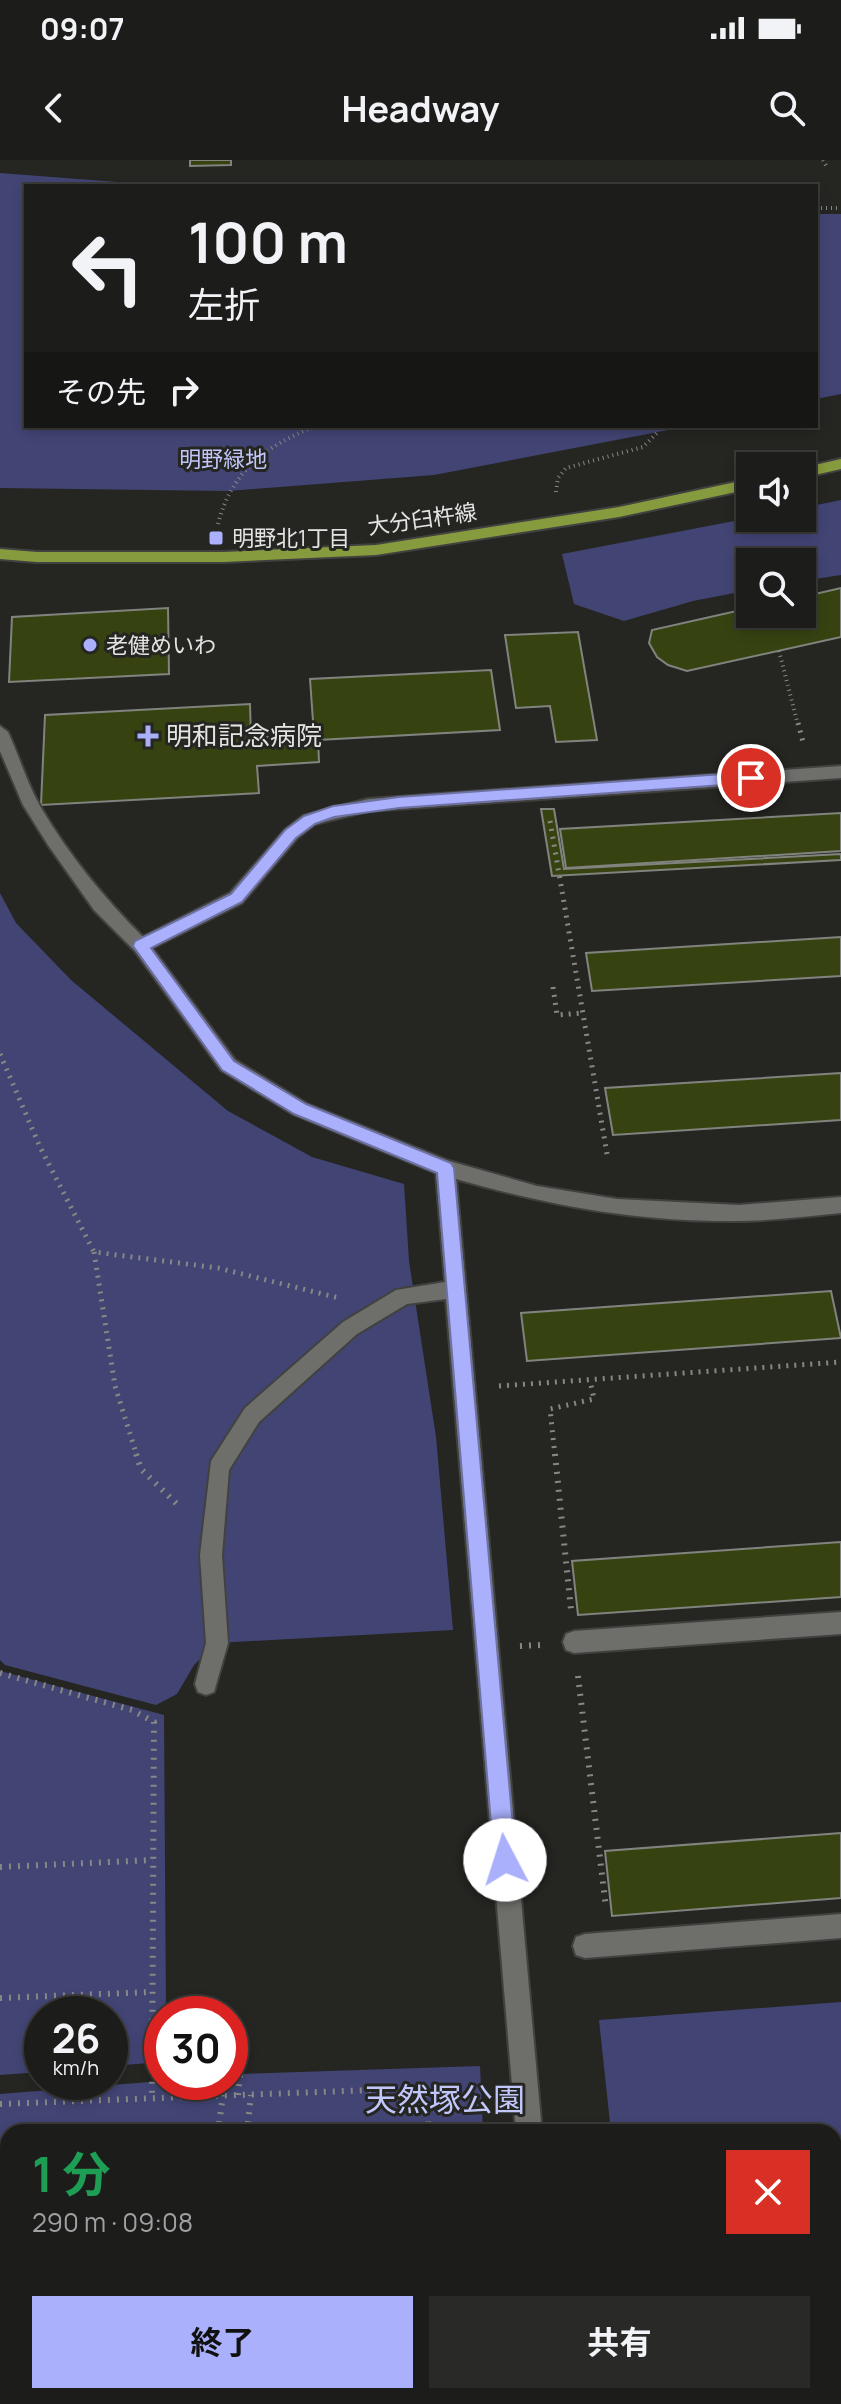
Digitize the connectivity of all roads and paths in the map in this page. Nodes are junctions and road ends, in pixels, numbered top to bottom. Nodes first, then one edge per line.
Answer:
1 (823, 160) edge
2 (827, 167) dead end
3 (818, 208) edge
4 (841, 208) edge
5 (311, 428) edge
6 (656, 428) edge
7 (841, 464) edge
8 (816, 470) edge
9 (736, 487) edge
10 (556, 492) dead end
11 (218, 524) dead end
12 (0, 554) edge
13 (779, 651) dead end
14 (0, 732) edge
15 (841, 772) edge
16 (810, 774) junction
17 (546, 792) junction
18 (141, 946) junction
19 (553, 987) dead end
20 (583, 1013) junction
21 (0, 1054) edge
22 (607, 1154) dead end
23 (445, 1168) junction
24 (841, 1205) edge
25 (94, 1252) junction
26 (455, 1289) junction
27 (378, 1311) junction
28 (841, 1362) edge
29 (590, 1380) junction
30 (464, 1388) junction
31 (550, 1409) dead end
32 (212, 1538) junction
33 (841, 1623) edge
34 (574, 1642) joint
35 (487, 1649) junction
36 (1, 1675) edge
37 (206, 1684) dead end
38 (153, 1860) junction
39 (0, 1867) edge
40 (841, 1926) edge
41 (585, 1946) dead end
42 (152, 1992) junction
43 (152, 1996) edge
44 (0, 1998) edge
45 (251, 2095) joint
46 (144, 2098) edge
47 (222, 2100) edge
48 (0, 2104) edge
49 (219, 2124) edge
50 (248, 2124) edge
51 (428, 2124) edge
52 (528, 2124) edge

1 - 2 path
3 - 4 path
5 - 11 path
6 - 10 path
7 - 8 main road
9 - 12 main road, 大分臼杵線
13 - 16 path
14 - 18 street
15 - 16 street
16 - 17 street
17 - 18 street
17 - 20 path
18 - 23 street
19 - 20 path
20 - 22 path
21 - 25 path
23 - 24 street
23 - 26 street
25 - 27 path
25 - 32 path
26 - 27 street
26 - 30 street
27 - 32 street
28 - 29 path
29 - 30 path
29 - 31 path
30 - 35 street
32 - 37 street
33 - 34 street
34 - 35 path
35 - 52 street
36 - 38 path
38 - 39 path
38 - 42 path
40 - 41 street
42 - 43 path
42 - 44 path
45 - 50 path
45 - 51 path
46 - 48 path
47 - 49 path

